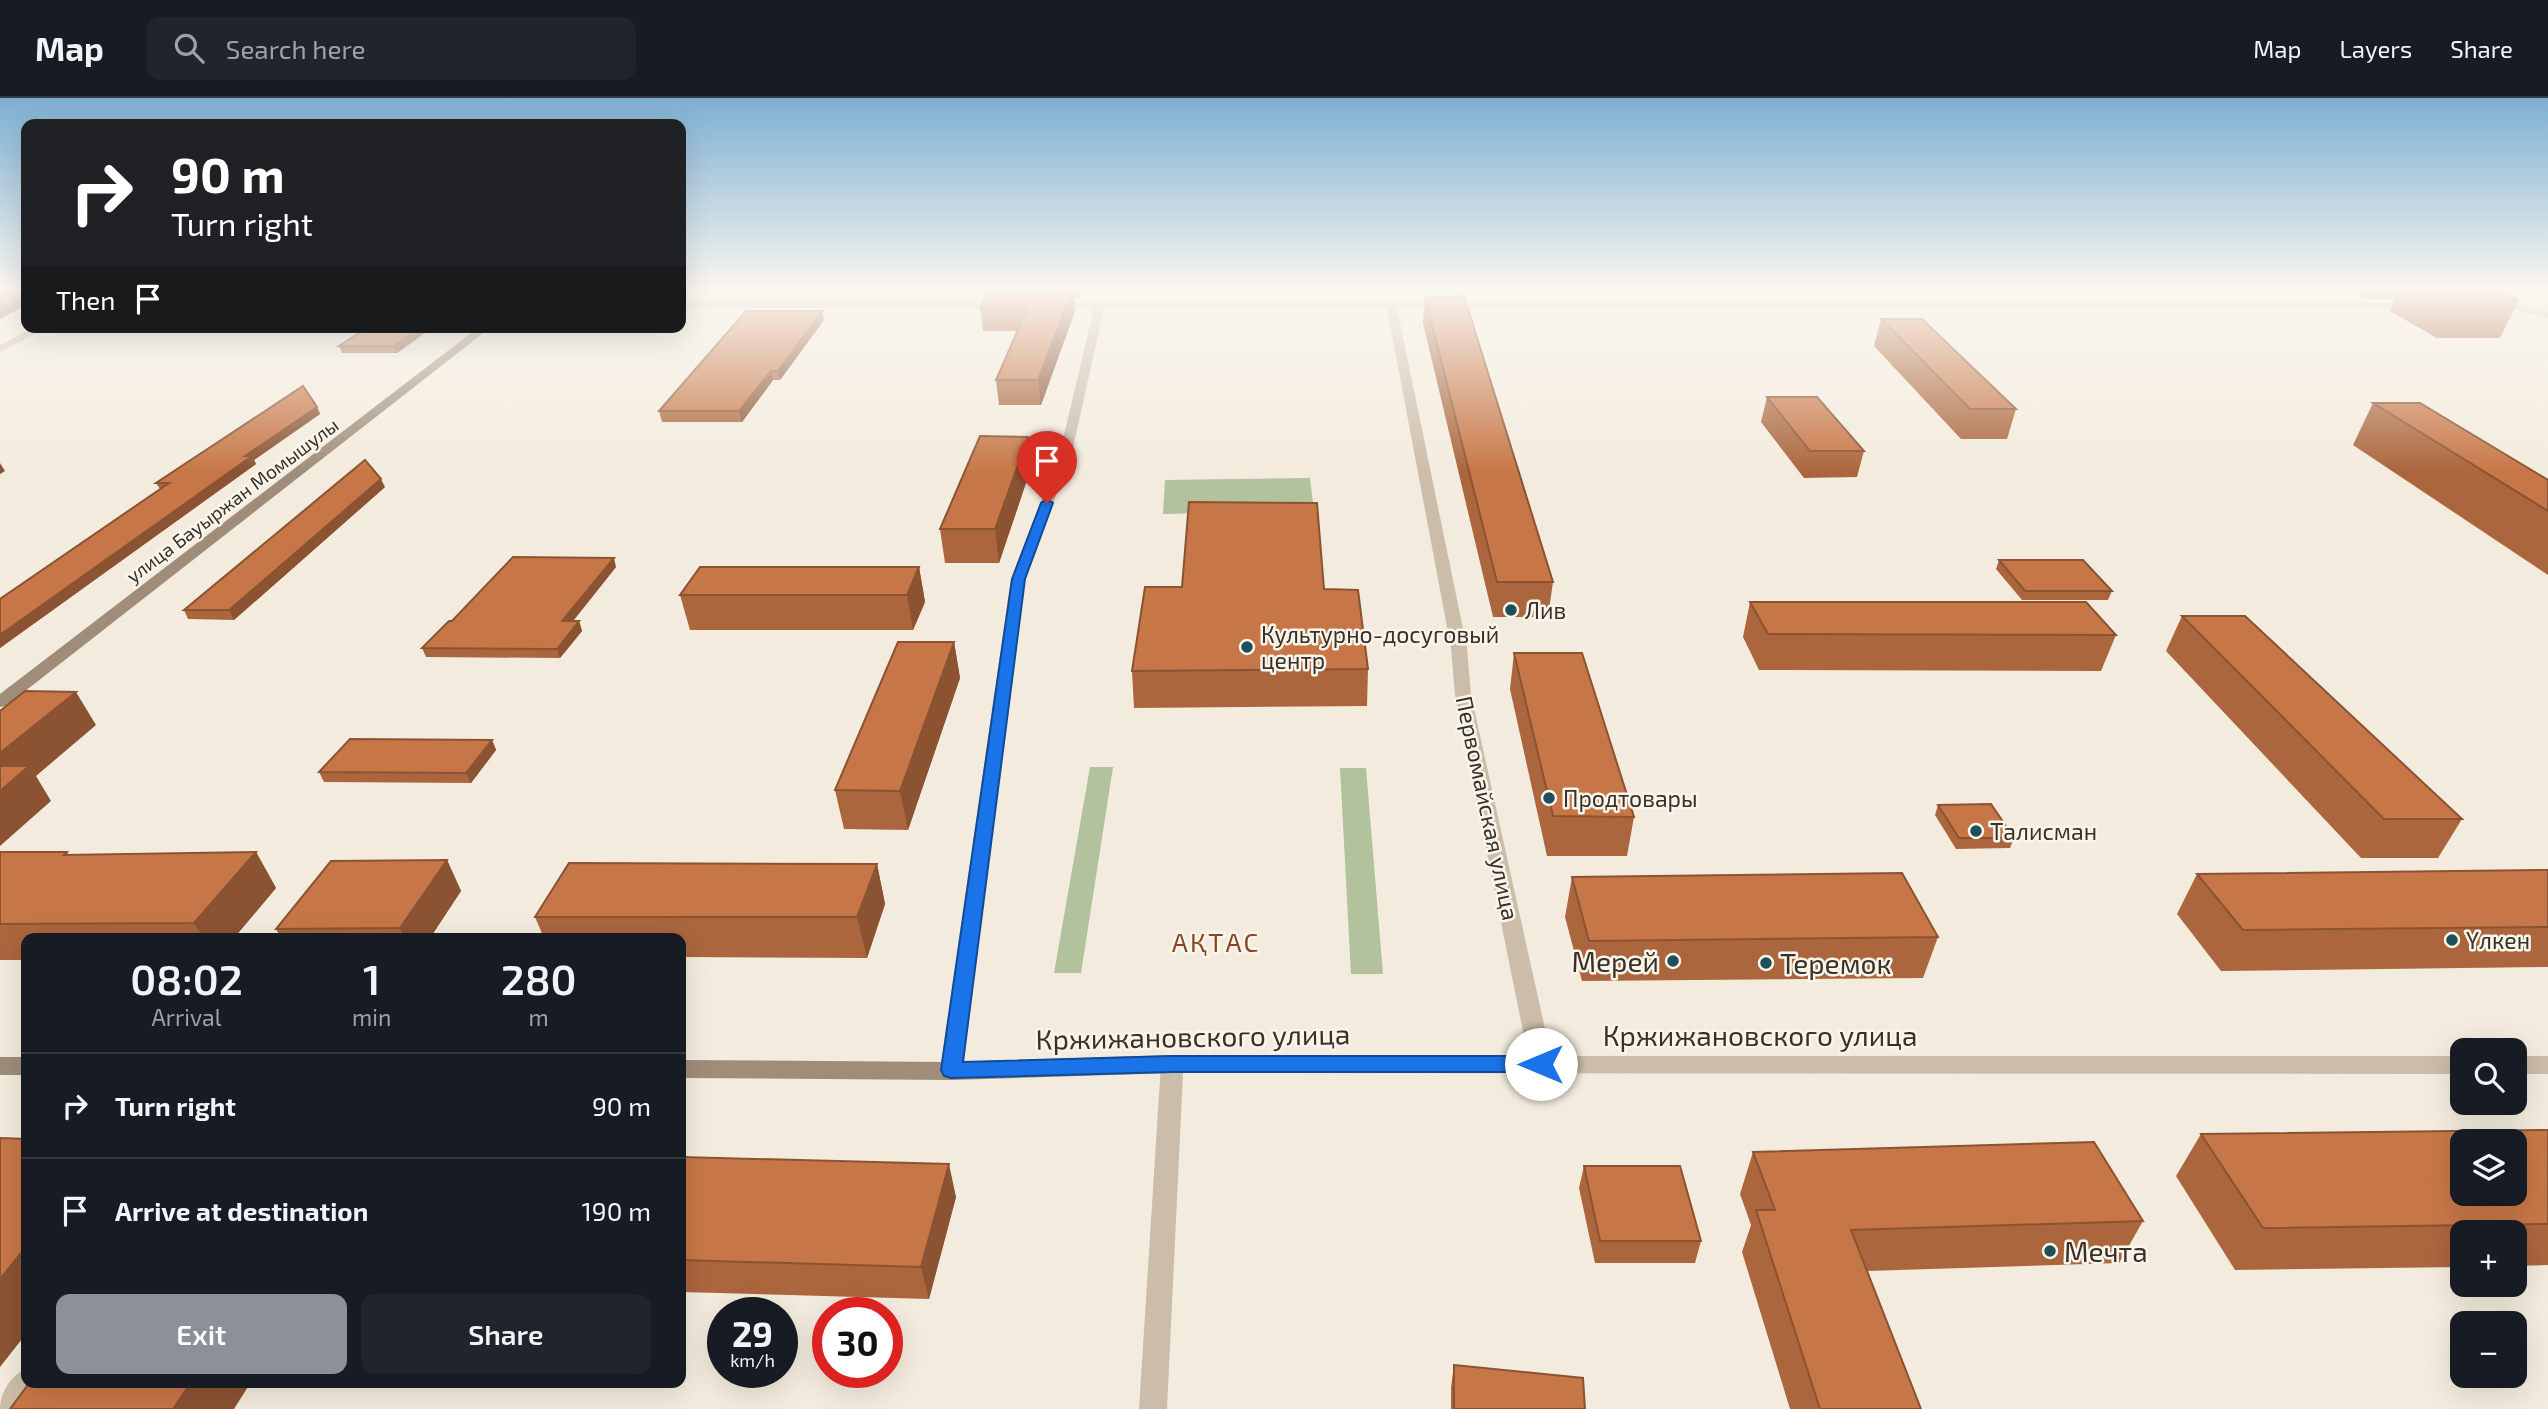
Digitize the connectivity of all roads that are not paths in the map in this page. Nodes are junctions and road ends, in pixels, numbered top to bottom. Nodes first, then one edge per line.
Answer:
1 (457, 349) edge
2 (1090, 349) edge
3 (1400, 349) edge
4 (0, 702) edge
5 (1172, 1064) junction
6 (1541, 1064) junction
7 (2450, 1065) edge
8 (2527, 1065) edge
9 (2548, 1065) edge
10 (0, 1066) edge
11 (21, 1066) edge
12 (686, 1069) edge
13 (951, 1070) junction
14 (24, 1388) edge
15 (8, 1409) edge
16 (1153, 1409) edge

1 - 4 street, улица Бауыржан Момышулы
2 - 13 street
3 - 6 street, Первомайская улица
5 - 6 street, Кржижановского улица
5 - 13 street, Кржижановского улица
5 - 16 street
6 - 7 street, Кржижановского улица
8 - 9 street
10 - 11 street
12 - 13 street, Кржижановского улица
14 - 15 street

